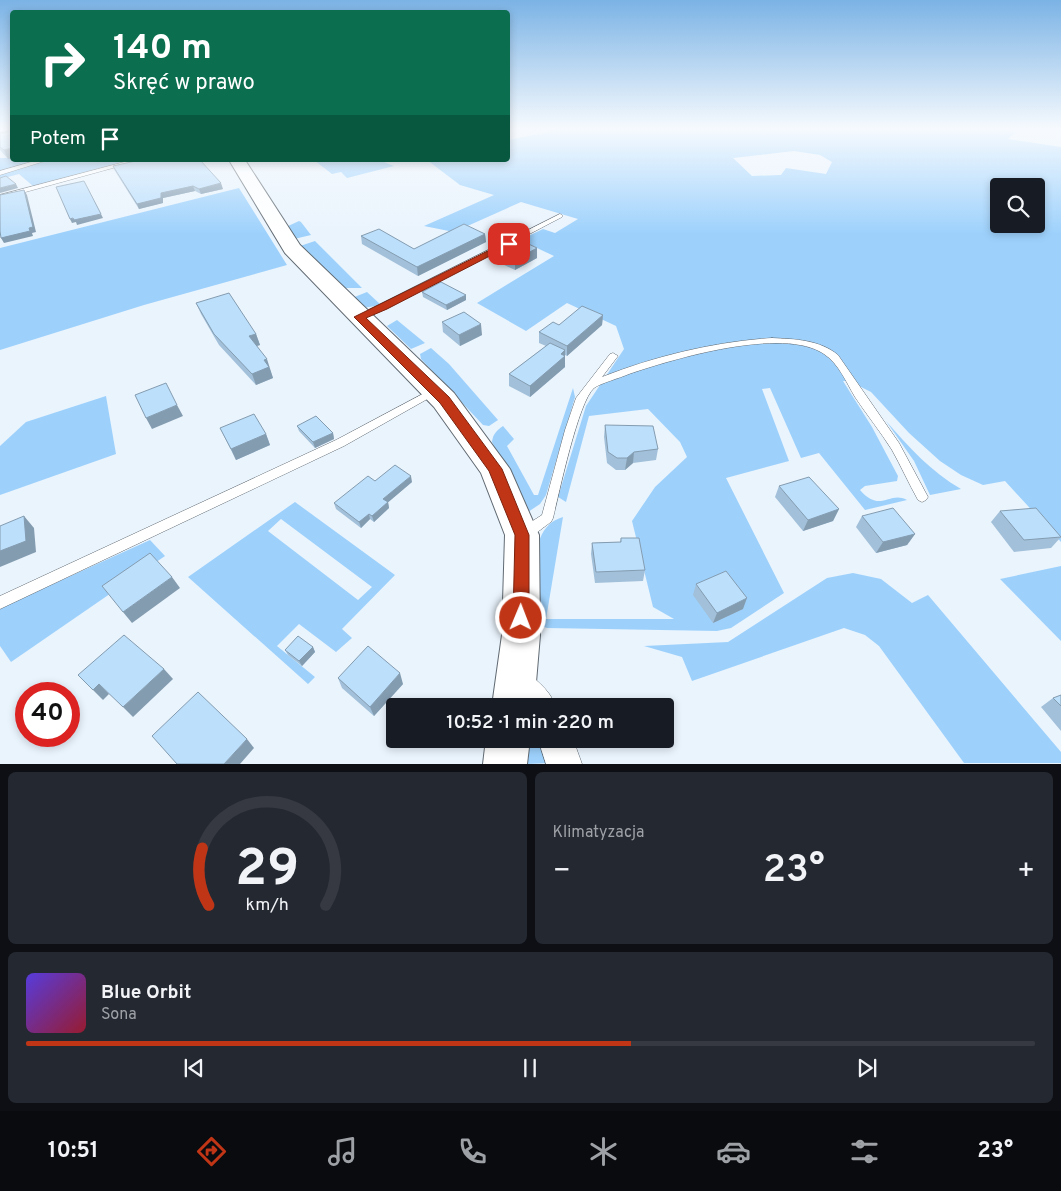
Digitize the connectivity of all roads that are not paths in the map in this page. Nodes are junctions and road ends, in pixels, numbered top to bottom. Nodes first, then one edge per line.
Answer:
1 (31, 164) edge
2 (125, 164) edge
3 (239, 164) edge
4 (0, 172) edge
5 (0, 197) edge
6 (560, 216) dead end
7 (359, 317) junction
8 (613, 356) dead end
9 (592, 385) junction
10 (435, 390) junction
11 (922, 497) dead end
12 (522, 535) junction
13 (0, 603) edge
14 (514, 695) edge
15 (507, 748) edge
16 (559, 748) edge
17 (504, 764) edge
18 (564, 764) edge

1 - 4 lane
2 - 5 lane
3 - 7 street
6 - 7 lane
7 - 10 street
8 - 9 lane
9 - 11 lane
9 - 12 lane
10 - 12 street
10 - 13 lane
12 - 14 street
15 - 17 street
16 - 18 street

